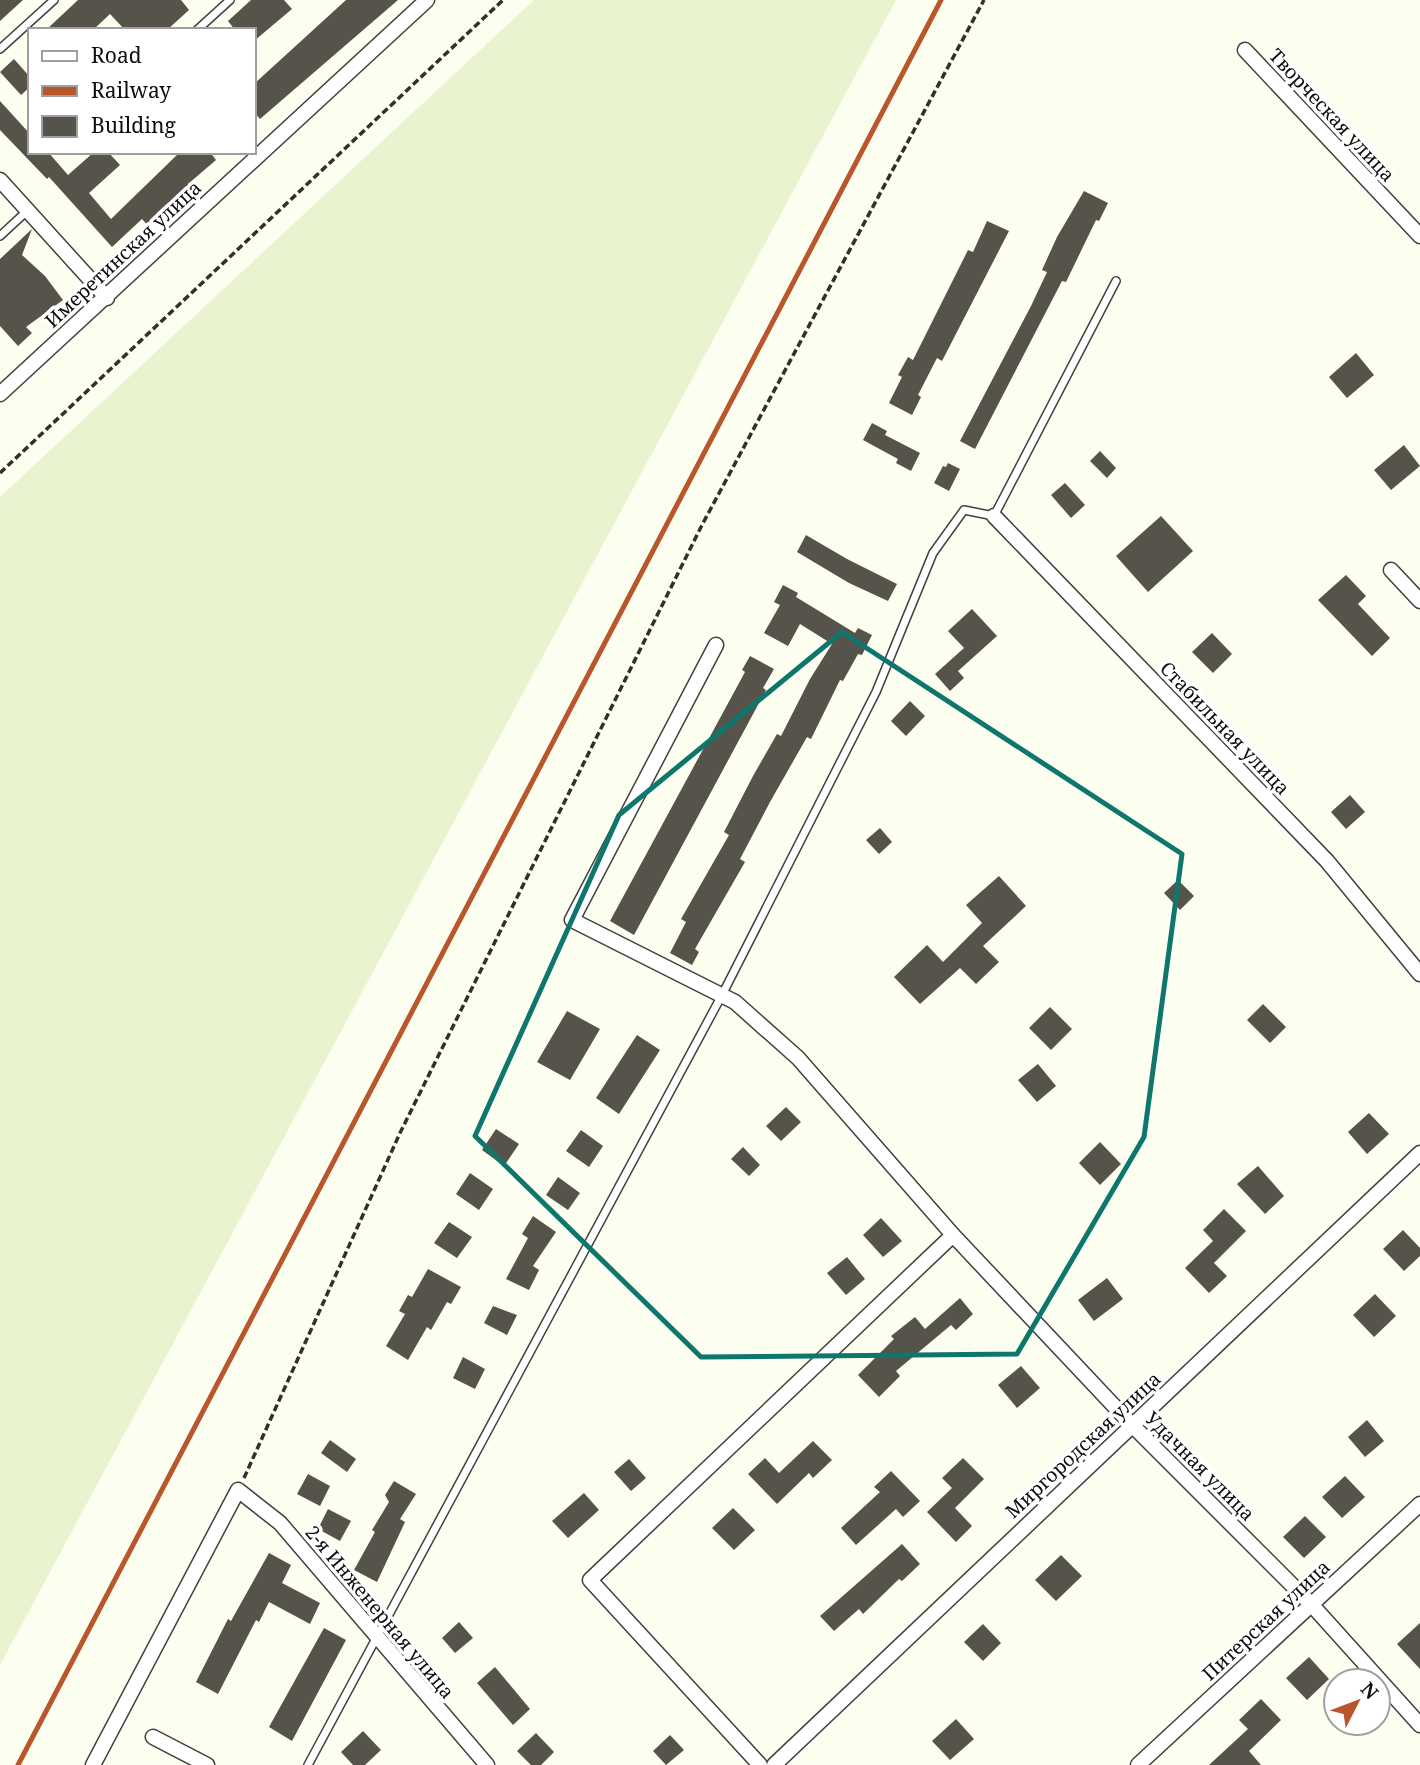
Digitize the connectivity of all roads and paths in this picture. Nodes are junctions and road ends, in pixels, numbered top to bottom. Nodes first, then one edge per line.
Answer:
1 (54, 0) edge
2 (230, 0) edge
3 (427, 0) edge
4 (503, 0) edge
5 (984, 0) edge
6 (199, 28) edge
7 (0, 50) edge
8 (1245, 50) dead end
9 (0, 180) edge
10 (28, 210) junction
11 (0, 236) edge
12 (1420, 236) edge
13 (1116, 281) dead end
14 (107, 298) junction
15 (0, 394) edge
16 (0, 473) edge
17 (994, 516) junction
18 (1391, 570) dead end
19 (1420, 601) edge
20 (716, 645) dead end
21 (1420, 974) edge
22 (722, 995) junction
23 (1420, 1153) edge
24 (953, 1234) junction
25 (1132, 1425) junction
26 (238, 1490) junction
27 (1420, 1504) edge
28 (1311, 1604) junction
29 (377, 1634) junction
30 (1420, 1725) edge
31 (153, 1737) dead end
32 (93, 1765) edge
33 (207, 1765) edge
34 (308, 1765) edge
35 (486, 1765) edge
36 (760, 1765) edge
37 (774, 1765) edge
38 (1138, 1765) edge

1 - 7 lane
2 - 6 lane
3 - 14 street, Имеретинская улица
4 - 16 path
5 - 26 path
8 - 12 street, Творческая улица
9 - 10 street
10 - 11 lane
10 - 14 street
13 - 17 lane
14 - 15 street, Имеретинская улица
17 - 21 street, Стабильная улица
17 - 22 lane
18 - 19 street
20 - 22 street, Удачная улица
22 - 24 street, Удачная улица
22 - 29 lane
23 - 25 street, Миргородская улица
24 - 25 street, Удачная улица
24 - 36 street
25 - 28 street, Удачная улица
25 - 37 street, Миргородская улица
26 - 29 street, 2-я Инженерная улица
26 - 32 street
27 - 28 street, Питерская улица
28 - 30 street, Удачная улица
28 - 38 street, Питерская улица
29 - 34 lane
29 - 35 street, 2-я Инженерная улица
31 - 33 street

